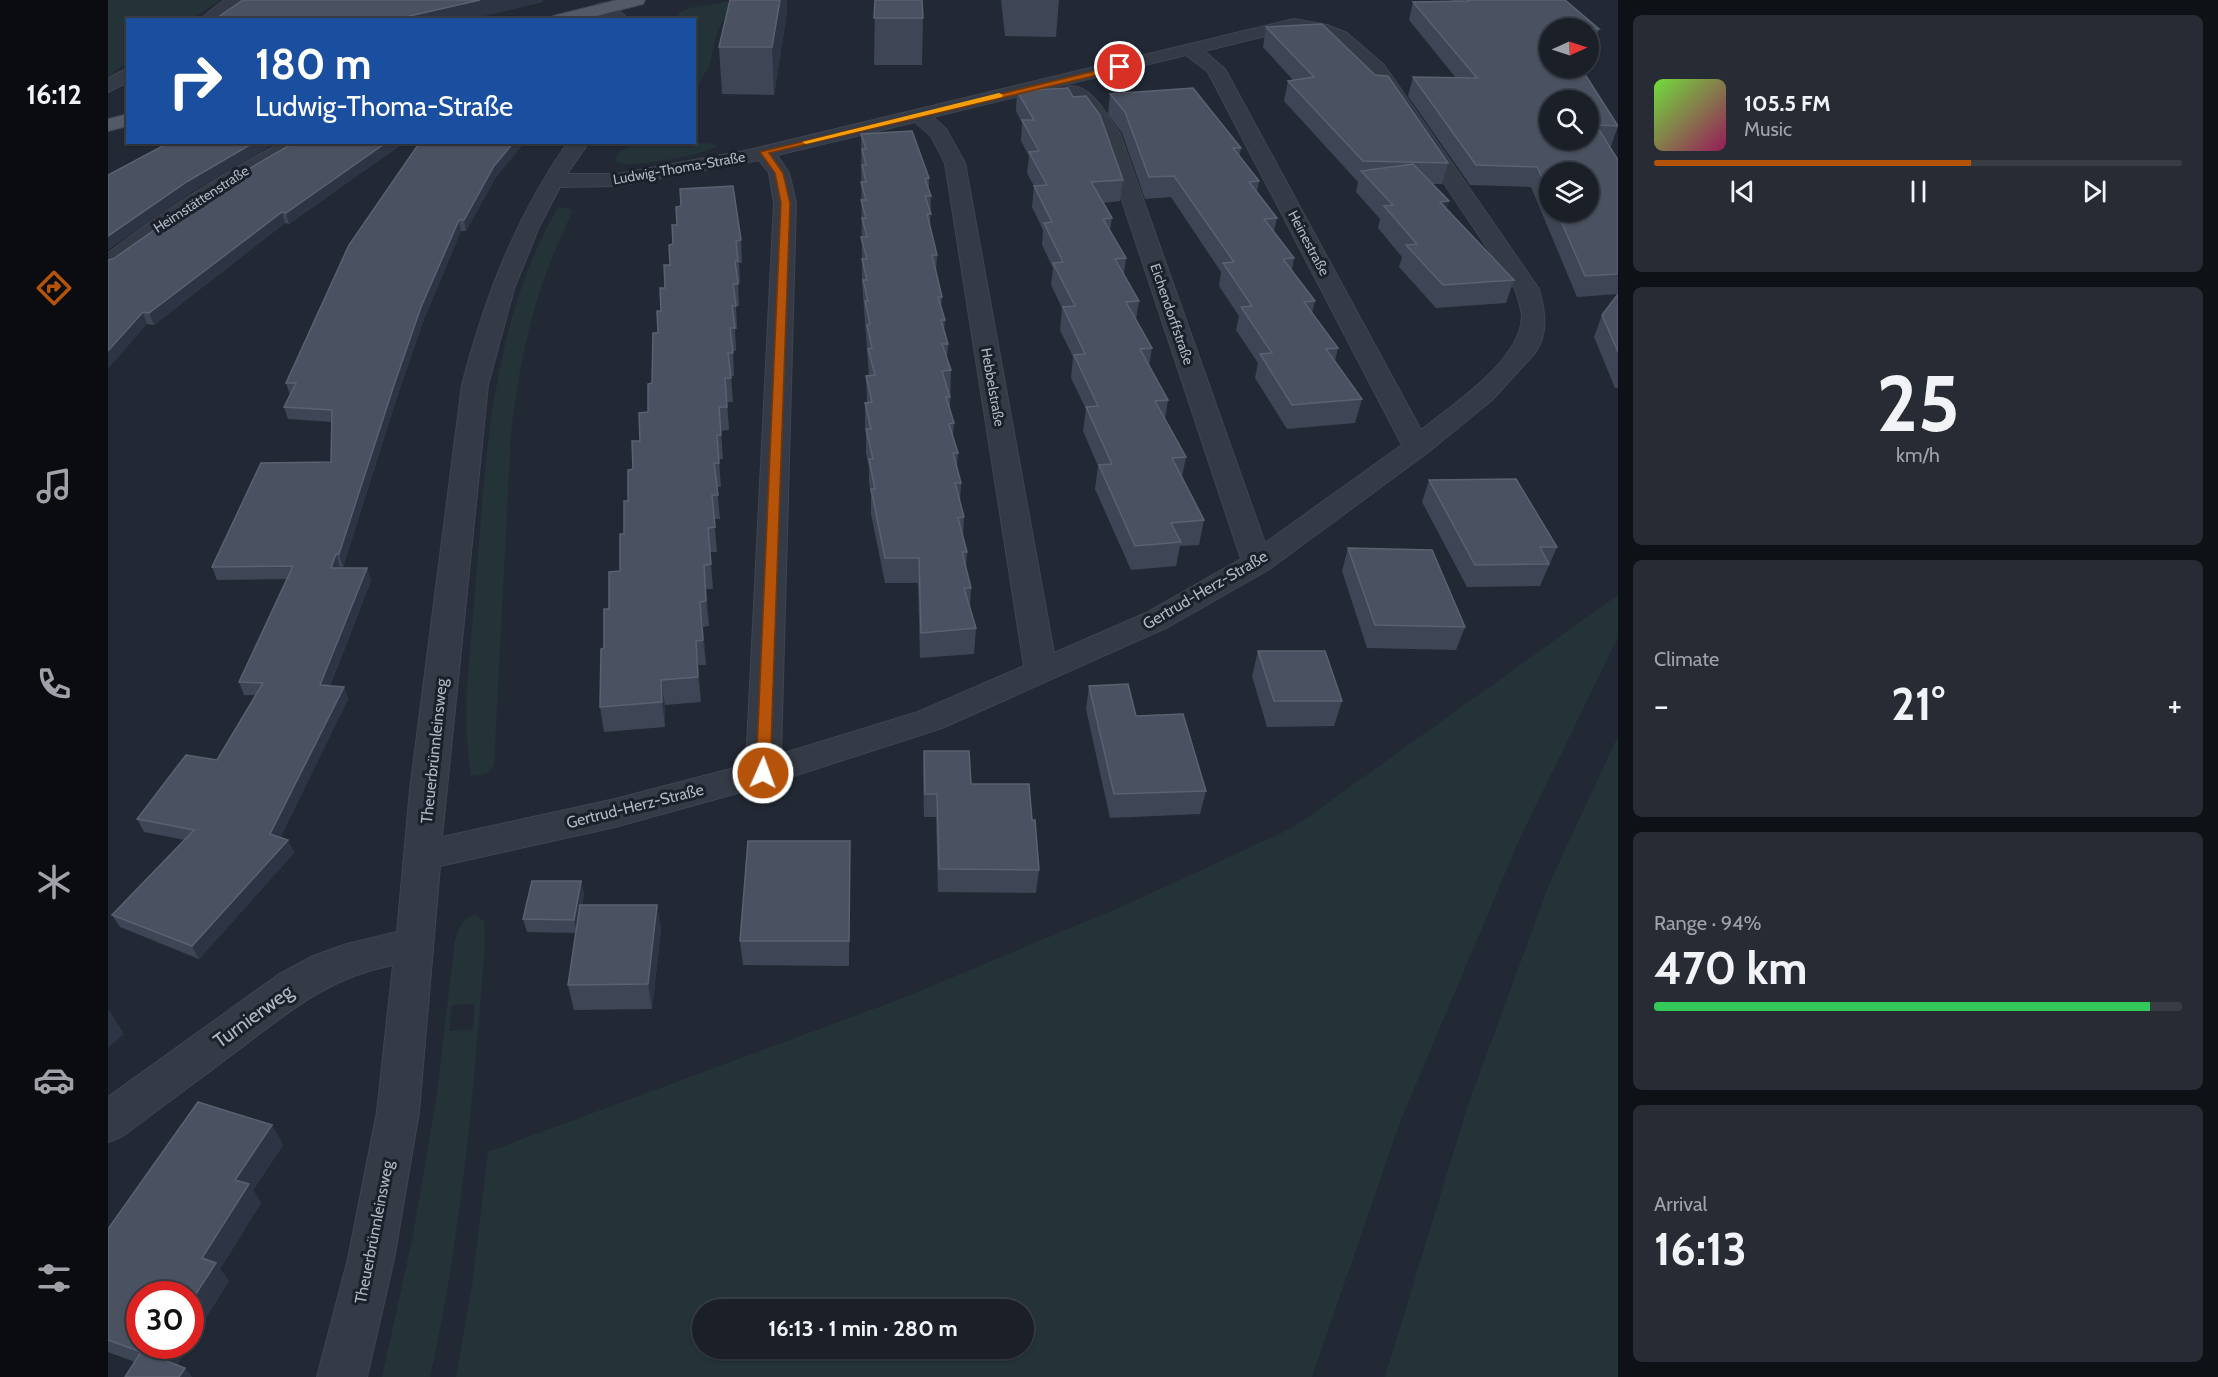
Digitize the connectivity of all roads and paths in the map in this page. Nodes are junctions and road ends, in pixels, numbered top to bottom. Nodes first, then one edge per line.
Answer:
1 (235, 0) edge
2 (637, 0) edge
3 (604, 8) junction
4 (210, 18) edge
5 (566, 18) edge
6 (619, 18) edge
7 (1294, 24) joint
8 (1189, 49) junction
9 (126, 74) edge
10 (1061, 81) junction
11 (108, 86) edge
12 (918, 114) junction
13 (126, 120) edge
14 (108, 125) edge
15 (295, 144) edge
16 (578, 144) edge
17 (764, 152) junction
18 (552, 181) junction
19 (108, 264) edge
20 (1417, 447) junction
21 (1257, 563) junction
22 (1041, 673) junction
23 (763, 773) junction
24 (423, 856) junction
25 (415, 945) junction
26 (108, 1122) edge
27 (342, 1377) edge

1 - 4 street
2 - 3 main road
3 - 5 main road
3 - 6 street
7 - 8 street, Ludwig-Thoma-Straße
7 - 20 street, Gertrud-Herz-Straße
8 - 10 street, Ludwig-Thoma-Straße
8 - 20 street, Heinestraße
9 - 11 street
10 - 12 street, Ludwig-Thoma-Straße
10 - 21 street, Eichendorffstraße
12 - 17 street, Ludwig-Thoma-Straße
12 - 22 street, Hebbelstraße
13 - 14 main road
15 - 19 street, Heimstättenstraße
16 - 18 street, Theuerbrünnleinsweg
17 - 18 street, Ludwig-Thoma-Straße
17 - 23 street
18 - 24 street, Theuerbrünnleinsweg
20 - 21 street, Gertrud-Herz-Straße
21 - 22 street, Gertrud-Herz-Straße
22 - 23 street, Gertrud-Herz-Straße
23 - 24 street, Gertrud-Herz-Straße
24 - 25 street, Theuerbrünnleinsweg
25 - 26 street, Turnierweg
25 - 27 street, Theuerbrünnleinsweg

